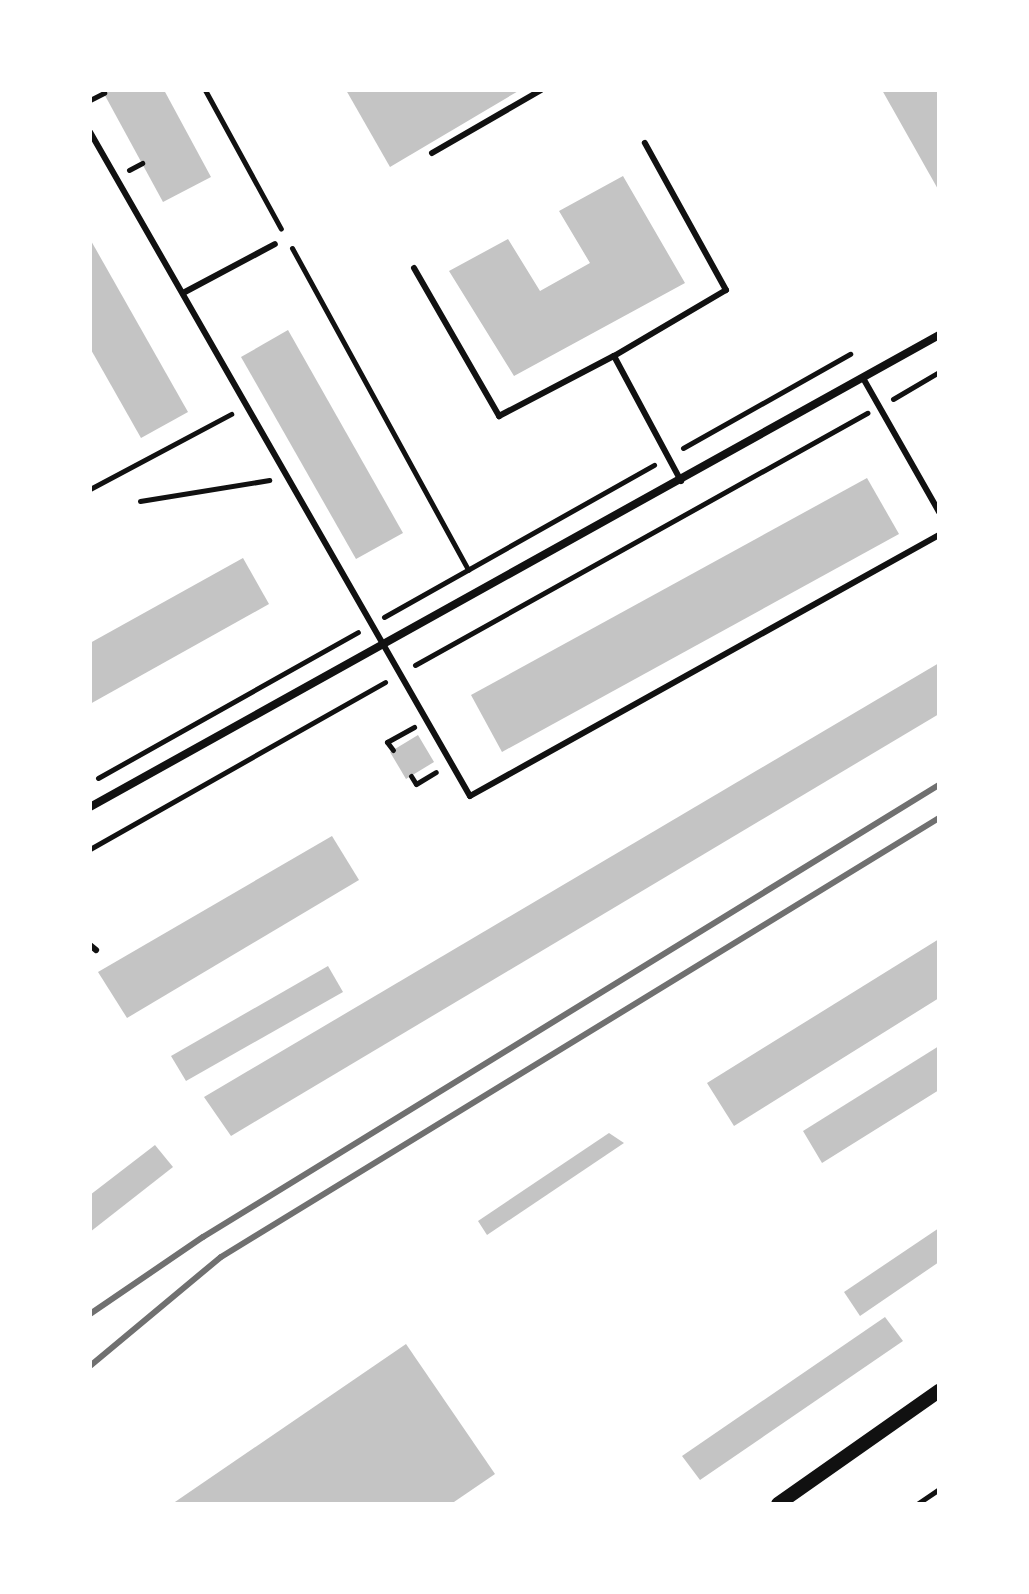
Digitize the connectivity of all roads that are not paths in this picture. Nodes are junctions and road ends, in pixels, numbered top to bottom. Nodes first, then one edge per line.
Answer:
1 (541, 90) edge
2 (90, 132) edge
3 (645, 143) dead end
4 (432, 153) dead end
5 (275, 244) dead end
6 (414, 268) dead end
7 (183, 293) junction
8 (939, 335) edge
9 (614, 356) junction
10 (863, 378) junction
11 (681, 481) junction
12 (939, 512) edge
13 (939, 535) edge
14 (382, 646) junction
15 (90, 807) edge
16 (939, 1391) edge
17 (778, 1504) edge

1 - 4 lane
2 - 7 lane
3 - 9 lane
5 - 7 lane
6 - 9 lane
7 - 14 lane
8 - 10 street
9 - 11 lane
10 - 11 street
10 - 12 lane
11 - 14 street
13 - 14 lane
14 - 15 street
16 - 17 street

